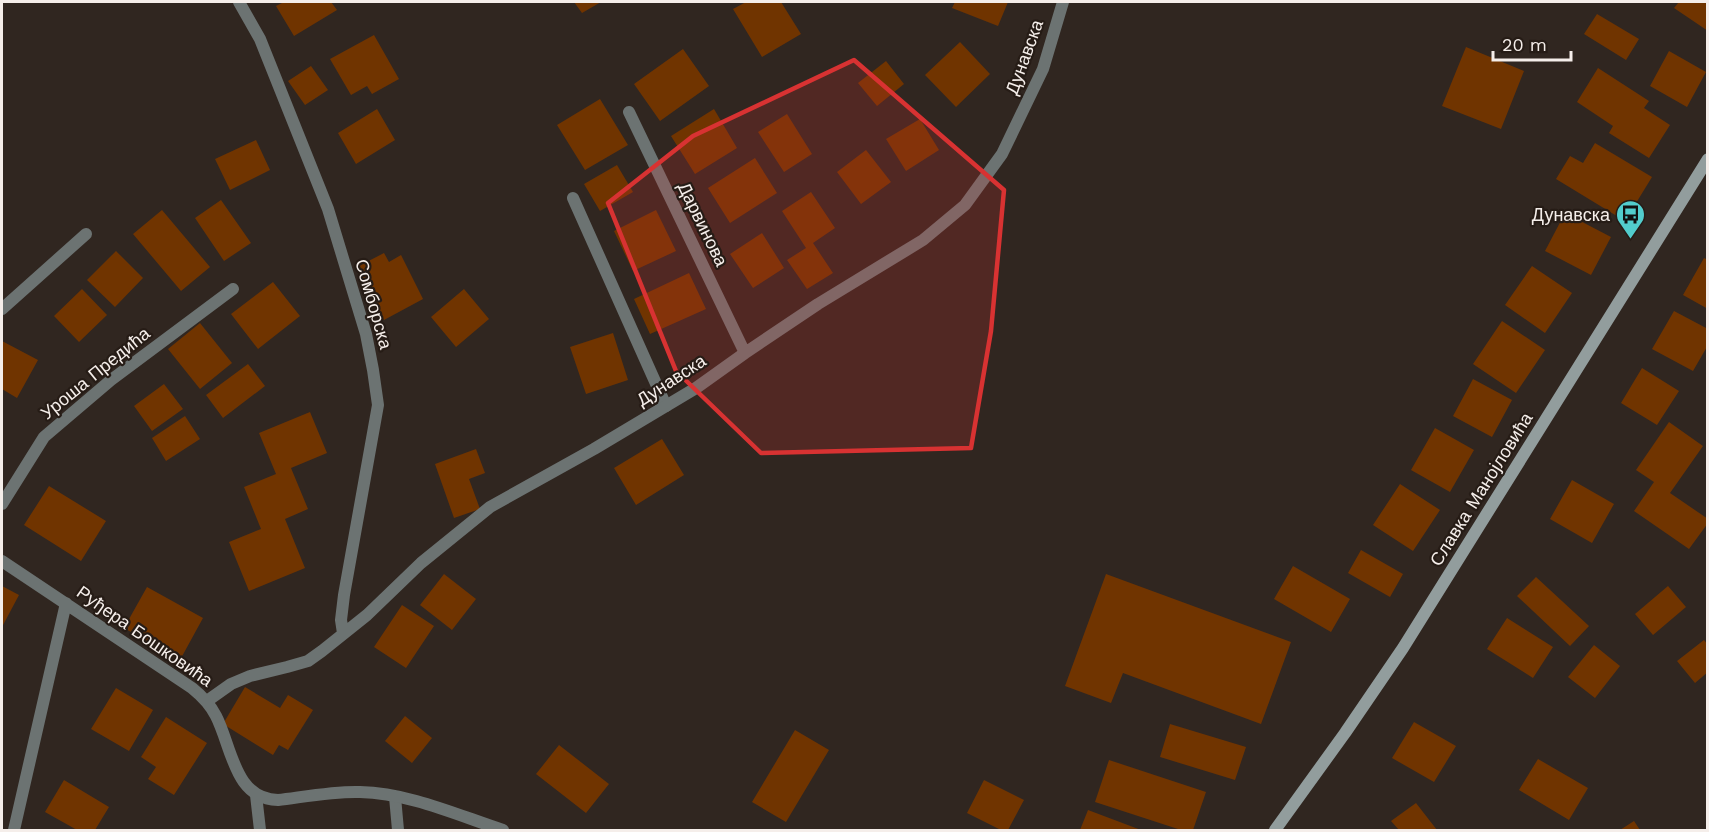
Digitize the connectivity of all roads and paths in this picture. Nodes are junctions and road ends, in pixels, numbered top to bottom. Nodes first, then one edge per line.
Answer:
1 (240, 2) edge
2 (1063, 2) edge
3 (629, 112) dead end
4 (1707, 159) edge
5 (573, 198) dead end
6 (86, 234) dead end
7 (233, 289) dead end
8 (2, 309) edge
9 (745, 353) junction
10 (666, 406) junction
11 (2, 504) edge
12 (2, 561) edge
13 (66, 603) junction
14 (343, 633) junction
15 (207, 701) junction
16 (256, 795) junction
17 (395, 797) junction
18 (14, 831) edge
19 (260, 831) edge
20 (398, 831) edge
21 (502, 831) edge
22 (1275, 831) edge

1 - 14 street, Сомборска
2 - 9 street, Дунавска
3 - 9 street, Дарвинова
4 - 22 main road, Славка Манојловића
5 - 10 street
6 - 8 street
7 - 11 street, Уроша Предића
9 - 10 street, Дунавска
10 - 14 street, Дунавска
12 - 13 street, Руђера Бошковића
13 - 15 street, Руђера Бошковића
13 - 18 street
14 - 15 street, Дунавска
15 - 16 street, Руђера Бошковића
16 - 17 street
16 - 19 street
17 - 20 street
17 - 21 street

